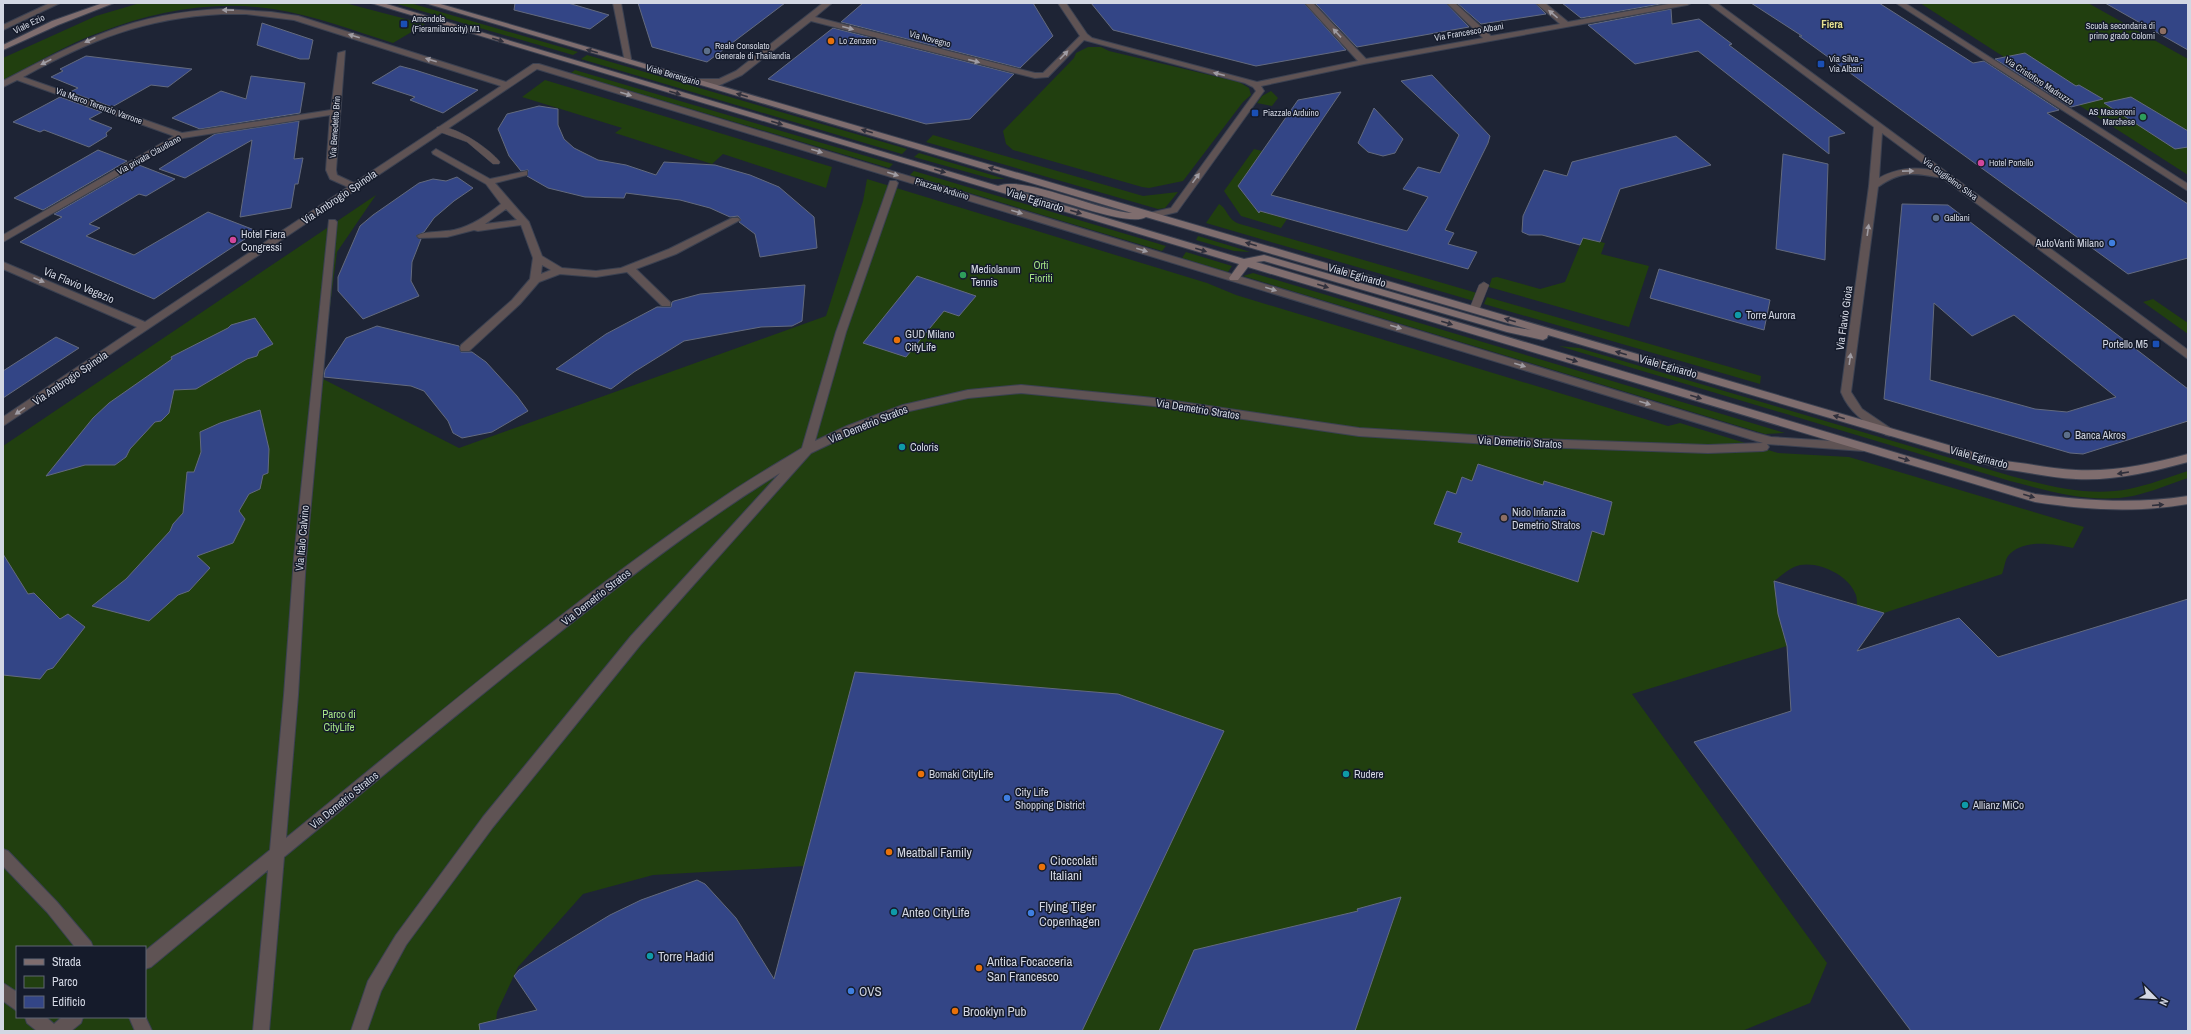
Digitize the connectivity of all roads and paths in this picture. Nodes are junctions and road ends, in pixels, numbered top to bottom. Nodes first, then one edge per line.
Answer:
1 (56, 3) edge
2 (110, 3) edge
3 (375, 3) edge
4 (429, 3) edge
5 (617, 3) edge
6 (828, 3) edge
7 (1062, 3) edge
8 (1309, 3) edge
9 (1451, 3) edge
10 (1540, 3) edge
11 (1687, 3) edge
12 (1712, 3) edge
13 (1900, 3) edge
14 (810, 18) junction
15 (1566, 25) junction
16 (3, 28) edge
17 (1084, 36) junction
18 (1488, 39) junction
19 (3, 48) edge
20 (534, 51) junction
21 (342, 53) dead end
22 (629, 62) junction
23 (1364, 62) junction
24 (536, 66) junction
25 (16, 77) junction
26 (698, 82) junction
27 (3, 84) edge
28 (507, 84) junction
29 (1256, 85) junction
30 (335, 112) junction
31 (1878, 125) junction
32 (440, 129) junction
33 (181, 136) junction
34 (436, 152) dead end
35 (902, 161) joint
36 (496, 162) dead end
37 (524, 173) dead end
38 (1946, 176) junction
39 (489, 182) junction
40 (893, 183) dead end
41 (985, 185) junction
42 (1874, 186) junction
43 (355, 187) junction
44 (2188, 188) edge
45 (506, 204) junction
46 (1152, 215) junction
47 (736, 220) dead end
48 (332, 222) dead end
49 (524, 222) junction
50 (469, 230) junction
51 (422, 236) dead end
52 (3, 239) edge
53 (1165, 257) joint
54 (538, 258) junction
55 (1245, 263) junction
56 (3, 265) edge
57 (629, 268) junction
58 (559, 271) junction
59 (1234, 278) junction
60 (535, 280) junction
61 (1484, 285) dead end
62 (666, 304) dead end
63 (1474, 310) junction
64 (146, 327) junction
65 (1602, 347) junction
66 (465, 348) dead end
67 (2188, 355) edge
68 (3, 422) edge
69 (1890, 432) junction
70 (1763, 446) dead end
71 (1867, 448) junction
72 (807, 450) junction
73 (2188, 458) edge
74 (2188, 500) edge
75 (277, 855) junction
76 (3, 856) edge
77 (84, 946) edge
78 (146, 960) edge
79 (3, 991) edge
80 (16, 1002) edge
81 (34, 1018) edge
82 (74, 1018) edge
83 (138, 1018) edge
84 (50, 1031) edge
85 (58, 1031) edge
86 (144, 1031) edge
87 (261, 1031) edge
88 (359, 1031) edge

1 - 16 street
2 - 19 main road, Viale Ezio
3 -> 20 main road, Viale Berengario
22 -> 4 main road, Viale Berengario
5 - 22 street
6 - 14 street
7 - 17 street
23 -> 8 street
9 - 18 street
15 -> 10 street
11 - 15 street, Via Francesco Albani
12 - 31 street, Via Guglielmo Silva
13 - 44 street, Via Cristoforo Madruzzo
14 -> 17 street, Via Novegno
14 - 26 street
15 - 18 street, Via Francesco Albani
29 -> 17 street
18 - 23 street, Via Francesco Albani
20 - 24 street
20 -> 35 main road, Viale Berengario
21 - 30 street, Via Benedetto Brin
22 - 26 main road, Viale Berengario
23 - 29 street, Via Francesco Albani
24 - 28 street, Via Ambrogio Spinola
24 -> 53 street, Piazzale Arduino
25 - 27 street
28 -> 25 street
25 - 33 street, Via Marco Terenzio Varrone
46 -> 26 main road, Viale Berengario
28 - 32 street, Via Ambrogio Spinola
46 -> 29 street
30 - 33 street, Via privata Claudiano
30 - 43 street, Via Benedetto Brin
31 - 38 street, Via Guglielmo Silva
31 - 42 street, Via Flavio Gioia
32 - 36 lane
32 - 43 street, Via Ambrogio Spinola
33 - 52 street, Via privata Claudiano
34 - 39 street
35 -> 41 main road, Piazzale Arduino
37 - 39 street
42 -> 38 street
38 - 67 street, Via Guglielmo Silva
39 - 45 street
40 - 72 street
41 - 46 main road
41 -> 55 main road, Viale Eginardo
69 -> 42 street, Via Flavio Gioia
43 - 64 street, Via Ambrogio Spinola
45 - 49 street
45 - 50 street
63 -> 46 main road, Viale Eginardo
47 - 57 street
48 - 75 street, Via Italo Calvino
49 - 50 street
49 - 54 street
50 - 51 street
53 - 59 street, Viale Eginardo
54 - 58 street
54 - 60 street
55 - 59 main road
55 - 65 main road
55 -> 71 main road, Viale Eginardo
56 -> 64 street, Via Flavio Vegezio
57 - 58 street
57 - 62 street
58 - 60 street
59 -> 71 street, Viale Eginardo
60 - 66 street
61 - 63 lane
65 -> 63 main road, Viale Eginardo
64 -> 68 street, Via Ambrogio Spinola
69 -> 65 main road, Viale Eginardo
73 -> 69 main road, Viale Eginardo
70 - 72 street, Via Demetrio Stratos
71 -> 74 main road, Viale Eginardo
72 - 75 street, Via Demetrio Stratos
72 - 88 street
75 - 78 street, Via Demetrio Stratos
75 - 87 street, Via Italo Calvino
76 - 77 street
79 - 80 street
81 - 84 street
82 - 85 street
83 - 86 street

